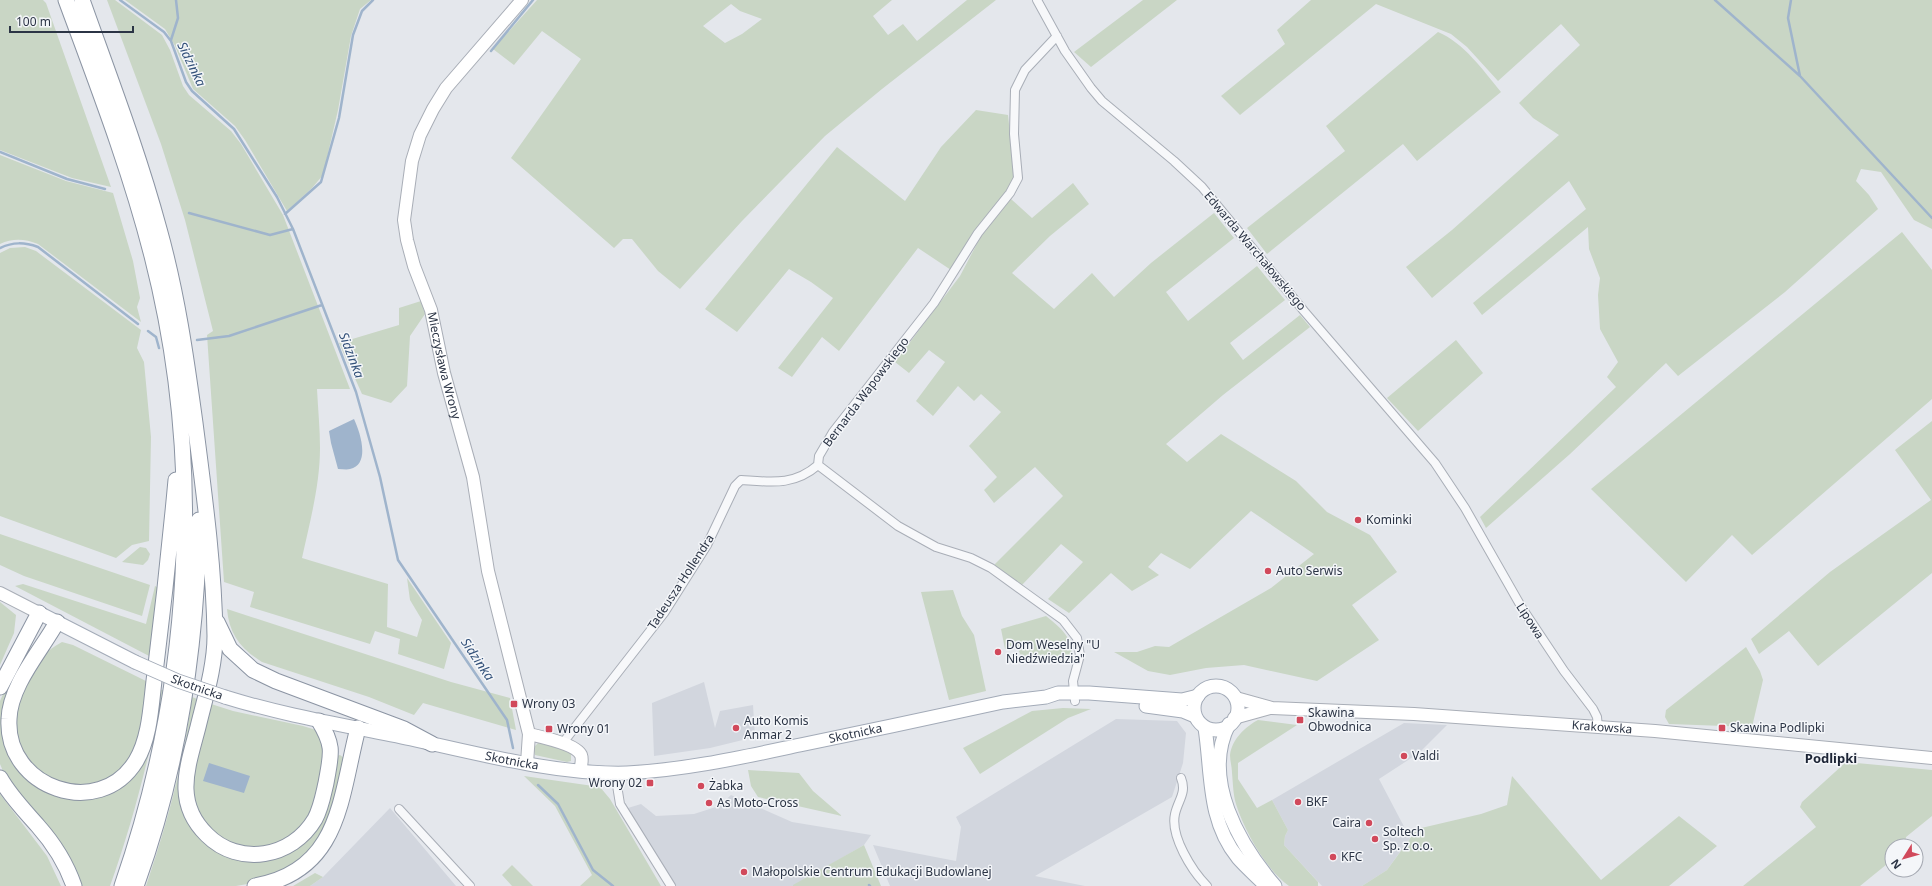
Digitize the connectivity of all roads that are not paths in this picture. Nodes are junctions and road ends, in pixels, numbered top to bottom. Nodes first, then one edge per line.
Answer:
1 (66, 0) edge
2 (82, 0) edge
3 (522, 0) edge
4 (1037, 0) edge
5 (1057, 36) junction
6 (195, 421) junction
7 (182, 431) junction
8 (818, 465) junction
9 (1466, 511) joint
10 (0, 593) edge
11 (40, 613) junction
12 (214, 613) junction
13 (57, 622) junction
14 (0, 687) edge
15 (1198, 696) junction
16 (1074, 697) junction
17 (1236, 698) junction
18 (1272, 708) junction
19 (1195, 716) junction
20 (319, 721) junction
21 (1232, 721) junction
22 (1598, 727) junction
23 (358, 728) junction
24 (1206, 728) junction
25 (529, 734) junction
26 (432, 744) junction
27 (562, 744) junction
28 (1932, 758) edge
29 (527, 763) junction
30 (580, 771) junction
31 (615, 773) junction
32 (0, 778) edge
33 (1180, 778) dead end
34 (399, 809) dead end
35 (1256, 881) edge
36 (74, 886) edge
37 (122, 886) edge
38 (136, 886) edge
39 (255, 886) edge
40 (470, 886) edge
41 (671, 886) edge
42 (1207, 886) edge
43 (1268, 886) edge
44 (1275, 886) edge

1 - 7 highway
2 - 6 highway
3 - 25 street, Mieczysława Wrony
4 - 5 street, Edwarda Warchałowskiego
5 - 8 street, Bernarda Wapowskiego
5 - 9 street, Edwarda Warchałowskiego
6 - 12 highway
6 - 38 highway
7 - 13 highway
7 - 37 highway
8 - 16 street
8 - 27 street, Tadeusza Hollendra
9 - 22 street, Lipowa
10 - 11 street, Skotnicka
11 - 13 main road, Skotnicka
11 - 14 highway
12 - 20 highway
12 - 26 highway
13 - 20 main road, Skotnicka, bridge
15 - 16 main road, Skotnicka
15 - 17 main road
15 - 19 main road
16 - 19 main road, Skotnicka
16 - 31 main road, Skotnicka
17 - 18 street, Krakowska
17 - 21 main road
18 - 21 street, Krakowska
18 - 22 street, Krakowska
19 - 24 main road
20 - 23 main road, Skotnicka
21 - 24 main road
21 - 44 main road
22 - 28 street, Krakowska
23 - 26 main road, Skotnicka
23 - 39 highway
24 - 35 main road
25 - 27 street
25 - 29 street, Mieczysława Wrony
26 - 29 main road, Skotnicka
27 - 30 street
29 - 30 main road, Skotnicka
30 - 31 main road, Skotnicka
31 - 41 street
32 - 36 highway
33 - 42 street
34 - 40 street
35 - 43 main road

